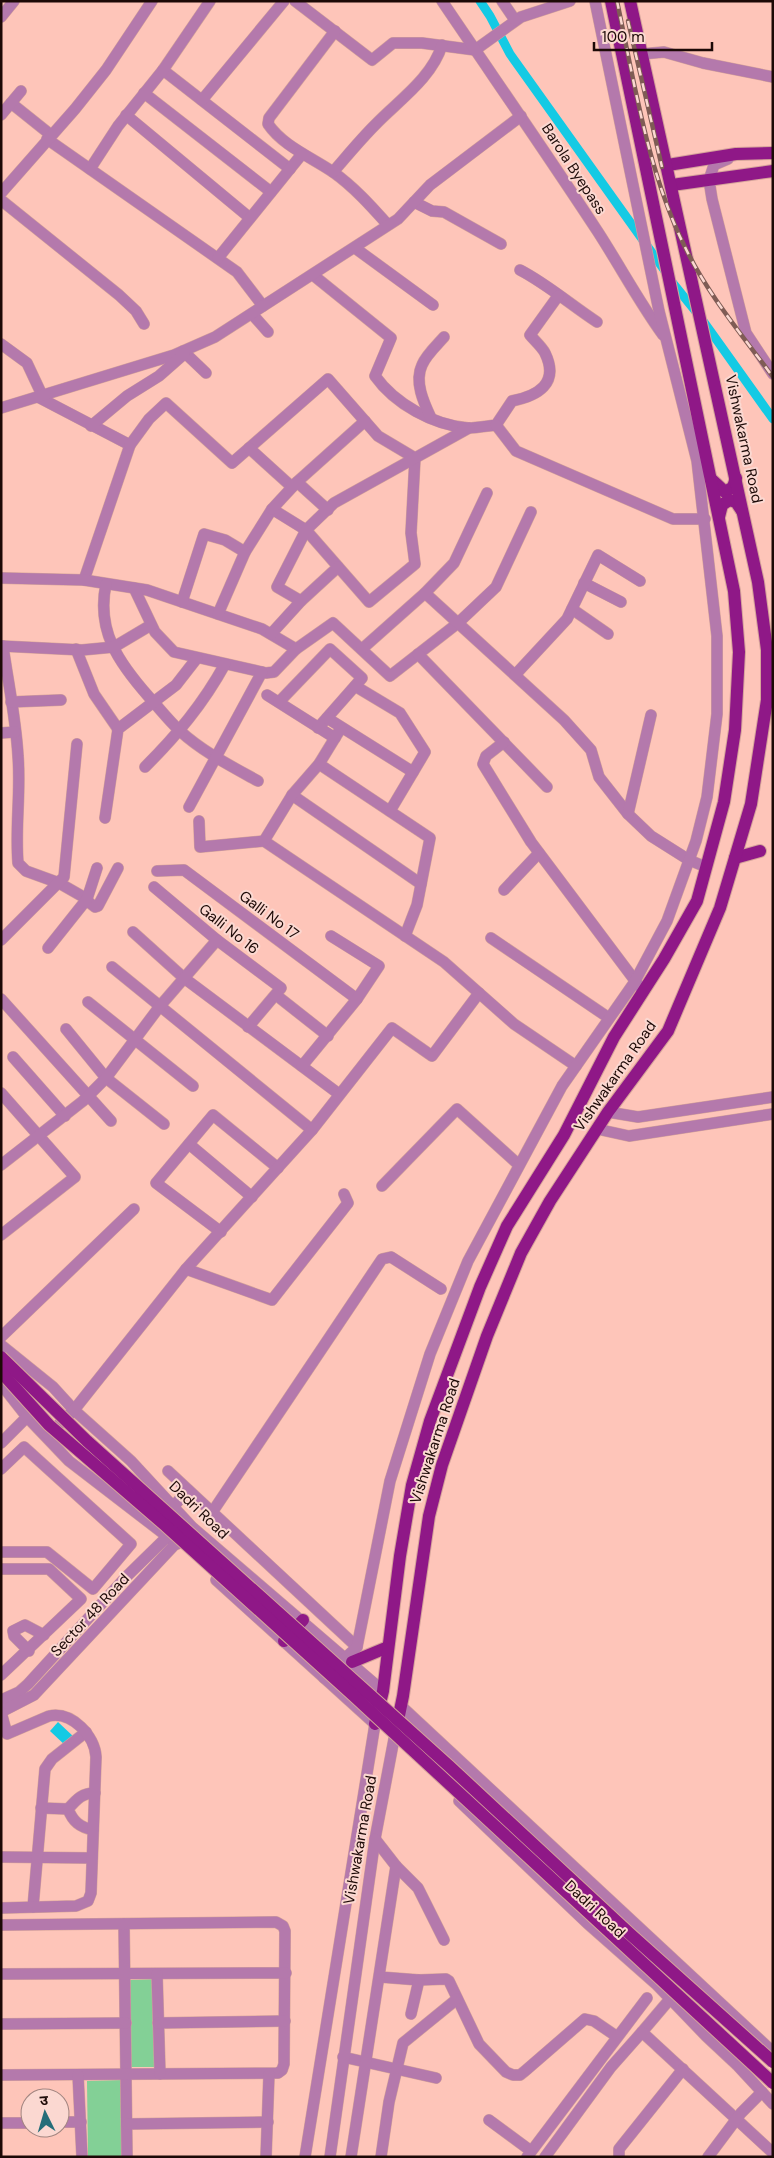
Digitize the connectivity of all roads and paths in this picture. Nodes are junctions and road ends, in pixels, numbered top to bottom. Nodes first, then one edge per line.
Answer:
1 (14, 1) edge
2 (152, 1) edge
3 (210, 1) edge
4 (284, 1) edge
5 (295, 1) edge
6 (442, 1) edge
7 (502, 1) edge
8 (570, 1) edge
9 (595, 1) edge
10 (611, 1) edge
11 (630, 1) edge
12 (1, 17) edge
13 (515, 20) junction
14 (335, 31) junction
15 (442, 45) junction
16 (477, 48) junction
17 (642, 54) junction
18 (163, 70) junction
19 (773, 77) edge
20 (21, 91) dead end
21 (144, 93) junction
22 (202, 100) junction
23 (11, 103) junction
24 (1, 115) edge
25 (126, 115) junction
26 (521, 116) junction
27 (49, 137) junction
28 (773, 153) edge
29 (302, 154) junction
30 (736, 154) junction
31 (668, 165) junction
32 (90, 169) junction
33 (290, 169) junction
34 (773, 171) edge
35 (333, 172) junction
36 (709, 180) junction
37 (672, 185) junction
38 (1, 192) edge
39 (271, 192) junction
40 (1, 200) edge
41 (414, 202) junction
42 (250, 218) junction
43 (388, 225) junction
44 (500, 244) dead end
45 (355, 248) junction
46 (218, 258) junction
47 (520, 270) dead end
48 (313, 274) junction
49 (558, 296) junction
50 (433, 305) dead end
51 (263, 306) junction
52 (252, 314) junction
53 (597, 322) dead end
54 (144, 324) dead end
55 (268, 332) dead end
56 (444, 337) dead end
57 (667, 342) junction
58 (1, 344) edge
59 (683, 346) junction
60 (184, 352) junction
61 (206, 373) dead end
62 (773, 374) edge
63 (40, 396) junction
64 (1, 408) edge
65 (431, 418) junction
66 (365, 421) junction
67 (496, 425) junction
68 (91, 426) junction
69 (469, 428) junction
70 (130, 445) junction
71 (249, 448) junction
72 (415, 458) junction
73 (736, 478) junction
74 (711, 479) junction
75 (294, 485) junction
76 (487, 493) dead end
77 (272, 509) junction
78 (328, 510) junction
79 (531, 512) dead end
80 (743, 512) junction
81 (719, 517) junction
82 (704, 519) junction
83 (306, 530) junction
84 (245, 552) junction
85 (338, 567) junction
86 (1, 578) edge
87 (84, 580) junction
88 (640, 581) dead end
89 (584, 583) junction
90 (106, 584) junction
91 (134, 588) junction
92 (425, 593) junction
93 (301, 601) junction
94 (182, 602) junction
95 (621, 602) dead end
96 (572, 609) junction
97 (218, 614) junction
98 (458, 623) junction
99 (151, 625) junction
100 (271, 634) junction
101 (608, 634) dead end
102 (2, 646) edge
103 (114, 647) junction
104 (76, 649) junction
105 (296, 649) junction
106 (362, 650) junction
107 (418, 654) junction
108 (196, 658) junction
109 (225, 664) junction
110 (262, 672) junction
111 (515, 675) junction
112 (355, 686) junction
113 (267, 695) dead end
114 (61, 700) dead end
115 (153, 701) junction
116 (11, 702) junction
117 (279, 702) junction
118 (650, 715) dead end
119 (327, 718) junction
120 (318, 728) junction
121 (341, 728) junction
122 (118, 729) junction
123 (180, 731) junction
124 (15, 732) junction
125 (1, 733) edge
126 (335, 738) junction
127 (504, 742) junction
128 (77, 744) dead end
129 (216, 757) junction
130 (319, 764) junction
131 (145, 767) dead end
132 (413, 772) junction
133 (258, 781) dead end
134 (548, 786) dead end
135 (292, 795) junction
136 (189, 807) dead end
137 (390, 811) junction
138 (628, 814) junction
139 (106, 818) dead end
140 (199, 821) dead end
141 (264, 841) junction
142 (760, 851) dead end
143 (539, 853) junction
144 (735, 858) junction
145 (689, 860) junction
146 (97, 868) dead end
147 (118, 868) dead end
148 (706, 868) junction
149 (158, 871) dead end
150 (59, 883) junction
151 (421, 884) junction
152 (154, 887) dead end
153 (504, 890) dead end
154 (86, 900) junction
155 (133, 932) dead end
156 (331, 936) dead end
157 (405, 936) junction
158 (491, 938) dead end
159 (1, 940) edge
160 (217, 940) junction
161 (48, 948) dead end
162 (112, 968) dead end
163 (184, 978) junction
164 (639, 986) junction
165 (479, 994) junction
166 (276, 995) junction
167 (1, 999) edge
168 (358, 999) junction
169 (88, 1002) dead end
170 (160, 1006) junction
171 (609, 1018) junction
172 (248, 1027) junction
173 (66, 1028) dead end
174 (328, 1036) junction
175 (135, 1040) junction
176 (13, 1057) dead end
177 (302, 1066) junction
178 (576, 1066) junction
179 (106, 1078) junction
180 (192, 1086) dead end
181 (1, 1094) edge
182 (338, 1094) junction
183 (87, 1097) junction
184 (773, 1097) edge
185 (608, 1112) junction
186 (773, 1114) edge
187 (65, 1116) junction
188 (111, 1120) dead end
189 (164, 1124) dead end
190 (597, 1129) junction
191 (312, 1130) junction
192 (41, 1136) junction
193 (188, 1144) junction
194 (1, 1165) edge
195 (519, 1165) junction
196 (278, 1168) junction
197 (382, 1186) dead end
198 (344, 1194) dead end
199 (252, 1197) junction
200 (501, 1198) junction
201 (519, 1206) junction
202 (134, 1209) dead end
203 (221, 1232) junction
204 (1, 1235) edge
205 (186, 1269) junction
206 (441, 1289) dead end
207 (1, 1336) edge
208 (1, 1345) edge
209 (1, 1356) edge
210 (1, 1372) edge
211 (1, 1384) edge
212 (74, 1410) junction
213 (26, 1417) junction
214 (46, 1437) junction
215 (1, 1443) edge
216 (1, 1469) edge
217 (168, 1471) dead end
218 (188, 1490) junction
219 (172, 1508) junction
220 (213, 1511) junction
221 (189, 1523) junction
222 (172, 1540) junction
223 (1, 1552) edge
224 (112, 1567) junction
225 (1, 1569) edge
226 (126, 1577) junction
227 (303, 1620) junction
228 (44, 1635) junction
229 (284, 1641) junction
230 (388, 1646) junction
231 (358, 1647) junction
232 (32, 1648) junction
233 (51, 1659) junction
234 (349, 1659) junction
235 (61, 1668) junction
236 (1, 1676) edge
237 (324, 1678) junction
238 (383, 1691) junction
239 (1, 1700) edge
240 (400, 1706) junction
241 (1, 1712) edge
242 (374, 1724) junction
243 (86, 1732) junction
244 (394, 1740) junction
245 (95, 1793) junction
246 (41, 1808) junction
247 (68, 1809) junction
248 (93, 1830) junction
249 (375, 1839) junction
250 (1, 1857) edge
251 (37, 1858) junction
252 (92, 1858) junction
253 (396, 1866) junction
254 (32, 1907) junction
255 (1, 1908) edge
256 (1, 1924) edge
257 (124, 1924) junction
258 (444, 1940) dead end
259 (286, 1973) junction
260 (1, 1974) edge
261 (125, 1974) junction
262 (157, 1974) junction
263 (380, 1977) junction
264 (419, 1980) junction
265 (647, 1998) dead end
266 (457, 1999) junction
267 (670, 1999) junction
268 (411, 2014) dead end
269 (285, 2021) junction
270 (126, 2023) junction
271 (158, 2023) junction
272 (1, 2024) edge
273 (642, 2032) junction
274 (616, 2036) junction
275 (773, 2052) edge
276 (343, 2057) junction
277 (372, 2062) junction
278 (773, 2062) edge
279 (396, 2068) junction
280 (683, 2069) junction
281 (127, 2074) junction
282 (160, 2074) junction
283 (269, 2074) junction
284 (1, 2075) edge
285 (78, 2075) junction
286 (436, 2078) dead end
287 (773, 2083) edge
288 (762, 2092) junction
289 (773, 2104) edge
290 (488, 2120) dead end
291 (736, 2120) junction
292 (70, 2122) edge
293 (82, 2122) junction
294 (268, 2122) junction
295 (1, 2123) edge
296 (20, 2123) edge
297 (127, 2124) junction
298 (773, 2153) edge
299 (529, 2154) edge
300 (82, 2157) edge
301 (127, 2157) edge
302 (266, 2157) edge
303 (305, 2157) edge
304 (330, 2157) edge
305 (351, 2157) edge
306 (381, 2157) edge
307 (545, 2157) edge
308 (619, 2157) edge
309 (708, 2157) edge

1 - 12 street
2 - 27 street
3 - 18 street
4 - 22 street
5 - 14 street
6 - 16 street, Barola Byepass
7 - 13 street
8 - 13 street
9 - 57 street
10 - 59 main road, Vishwakarma Road
11 - 17 main road, Vishwakarma Road
13 - 16 street
14 - 15 street
14 - 29 street
15 - 16 street
15 - 35 street
16 - 26 street, Barola Byepass
17 - 19 street
17 - 31 main road, Vishwakarma Road
18 - 21 street
18 - 22 street
20 - 23 street
21 - 25 street
21 - 39 street
22 - 33 street
23 - 24 street
23 - 27 street
25 - 32 street
25 - 42 street
26 - 41 street
26 - 57 street, Barola Byepass
27 - 32 street
27 - 38 street
28 - 30 main road
29 - 33 street
29 - 35 street
30 - 31 main road
30 - 36 street
31 - 37 main road, Vishwakarma Road
32 - 46 street
33 - 39 street
34 - 36 main road
35 - 43 street
36 - 37 main road
36 - 62 street
37 - 73 main road, Vishwakarma Road
39 - 42 street
40 - 54 street
41 - 43 street
41 - 44 street
42 - 46 street
43 - 45 street
45 - 48 street
45 - 50 street
46 - 51 street
47 - 49 street
48 - 51 street
48 - 65 street
49 - 53 street
49 - 67 street
51 - 52 street
52 - 55 street
52 - 60 street
56 - 65 street
57 - 59 street
57 - 82 street
58 - 63 street
59 - 74 main road, Vishwakarma Road
60 - 61 street
60 - 63 street
60 - 68 street
63 - 64 street
63 - 68 street
65 - 69 street
66 - 71 street
66 - 72 street
66 - 75 street
67 - 69 street
67 - 82 street
68 - 70 street
69 - 72 street
70 - 71 street
70 - 87 street
71 - 75 street
72 - 78 street
72 - 85 street
73 - 74 main road
73 - 80 main road, Vishwakarma Road
74 - 81 main road, Vishwakarma Road
75 - 77 street
75 - 78 street
76 - 92 street
77 - 83 street
77 - 84 street
78 - 83 street
79 - 98 street
80 - 81 main road
80 - 144 main road, Vishwakarma Road
81 - 148 main road, Vishwakarma Road
82 - 145 street
83 - 85 street
83 - 93 street
84 - 94 street
84 - 97 street
85 - 93 street
86 - 87 street
87 - 90 street
88 - 89 street
89 - 95 street
89 - 96 street
90 - 91 street
90 - 103 street
91 - 94 street
91 - 99 street
92 - 98 street
92 - 106 street
93 - 100 street
94 - 97 street
96 - 101 street
96 - 111 street
97 - 100 street
98 - 107 street
98 - 111 street
99 - 103 street
99 - 108 street
100 - 105 street
102 - 104 street
102 - 116 street
103 - 104 street
103 - 115 street
104 - 122 street
105 - 106 street
105 - 110 street
106 - 107 street
107 - 127 street
108 - 109 street
108 - 115 street
109 - 110 street
109 - 123 street
110 - 129 street
111 - 138 street
112 - 117 street
112 - 119 street
112 - 132 street
113 - 117 street
114 - 116 street
115 - 122 street
115 - 123 street
116 - 124 street
117 - 120 street
118 - 138 street
119 - 120 street
119 - 121 street
120 - 126 street
121 - 126 street
121 - 132 street
122 - 139 street
123 - 129 street
123 - 131 street
124 - 125 street
124 - 150 street
126 - 130 street
127 - 134 street
127 - 143 street
128 - 150 street
129 - 133 street
129 - 136 street
130 - 135 street
130 - 137 street
132 - 137 street
135 - 141 street
135 - 151 street
137 - 151 street
138 - 145 street
140 - 141 street
141 - 157 street
142 - 144 main road
143 - 153 street
143 - 164 street
144 - 185 main road, Vishwakarma Road
145 - 148 street
145 - 164 street
146 - 154 street
147 - 154 street
148 - 164 main road, Vishwakarma Road
149 - 168 street, Galli No 17
150 - 154 street
150 - 159 street
151 - 157 street
152 - 160 street, Galli No 16
154 - 161 street
155 - 163 street
156 - 168 street
157 - 165 street
158 - 171 street
160 - 163 street
160 - 166 street, Galli No 16
162 - 170 street
163 - 170 street
163 - 172 street
164 - 171 street
164 - 201 main road, Vishwakarma Road
165 - 178 street
165 - 182 street
166 - 172 street
166 - 174 street
167 - 183 street
168 - 174 street
169 - 175 street
170 - 175 street
170 - 191 street
171 - 178 street
172 - 177 street
173 - 179 street
174 - 177 street
175 - 179 street
175 - 180 street
176 - 187 street
177 - 182 street
178 - 195 street
179 - 183 street
179 - 189 street
181 - 192 street
182 - 191 street
183 - 187 street
183 - 188 street
184 - 185 street
185 - 190 main road, Vishwakarma Road
186 - 190 street
187 - 192 street
190 - 240 main road, Vishwakarma Road
191 - 196 street
192 - 194 street
192 - 204 street
193 - 196 street
193 - 199 street
193 - 203 street
195 - 197 street
195 - 200 street
196 - 199 street
198 - 205 street
199 - 203 street
200 - 201 street
200 - 231 street
201 - 230 main road, Vishwakarma Road
202 - 207 street
203 - 205 street
205 - 212 street
206 - 220 street
208 - 212 street, Dadri Road
209 - 278 main road, bridge
210 - 287 main road, bridge
211 - 213 street
212 - 214 street
212 - 219 street, Dadri Road
213 - 214 street
213 - 215 street
214 - 222 street
216 - 224 street
217 - 218 street
218 - 219 street
218 - 220 street
219 - 221 street, Dadri Road
220 - 231 street
221 - 222 street, Sector 48 Road
221 - 227 street, Dadri Road
222 - 226 street, Sector 48 Road
222 - 229 street
222 - 235 street, Sector 48 Road
223 - 224 street
224 - 226 street
225 - 228 street
226 - 233 street, Sector 48 Road
227 - 229 main road
227 - 234 street, Dadri Road
228 - 232 street
228 - 232 street
229 - 237 street
230 - 234 main road
230 - 238 main road, Vishwakarma Road
231 - 234 street
232 - 233 street
232 - 236 street
233 - 235 street
233 - 239 street, Sector 48 Road
234 - 237 street
234 - 238 street, Dadri Road
235 - 241 street, Sector 48 Road
237 - 242 street
238 - 242 main road, Vishwakarma Road
240 - 244 main road, Vishwakarma Road
240 - 275 street, Dadri Road
241 - 243 street
242 - 303 street, Vishwakarma Road
243 - 245 street
243 - 246 street
244 - 249 street, Vishwakarma Road
244 - 267 street, Dadri Road
245 - 247 street
245 - 248 street
246 - 247 street
246 - 251 street
247 - 248 street
248 - 252 street
249 - 253 street
249 - 276 street, Vishwakarma Road
250 - 251 street
251 - 252 street
251 - 254 street
252 - 254 street
253 - 258 street
253 - 263 street
254 - 255 street
256 - 257 street
257 - 259 street
257 - 261 street
259 - 262 street
259 - 269 street
260 - 261 street
261 - 262 street
261 - 270 street
262 - 271 street
263 - 264 street
263 - 277 street
264 - 266 street
264 - 268 street
265 - 274 street
266 - 274 street
266 - 279 street
267 - 273 street
267 - 288 street, Dadri Road
269 - 271 street
269 - 283 street
270 - 272 street
270 - 281 street
271 - 282 street
273 - 280 street
273 - 307 street
274 - 299 street
276 - 277 street
276 - 304 street, Vishwakarma Road
277 - 279 street
277 - 305 street
279 - 286 street
279 - 306 street
280 - 291 street
280 - 308 street
281 - 282 street
281 - 285 street
281 - 297 street
282 - 283 street
283 - 294 street
284 - 285 street
285 - 293 street
288 - 289 street, Dadri Road
288 - 291 street
290 - 299 street
291 - 298 street
291 - 309 street
292 - 293 street
293 - 300 street
294 - 297 street
294 - 302 street
295 - 296 street
297 - 301 street

